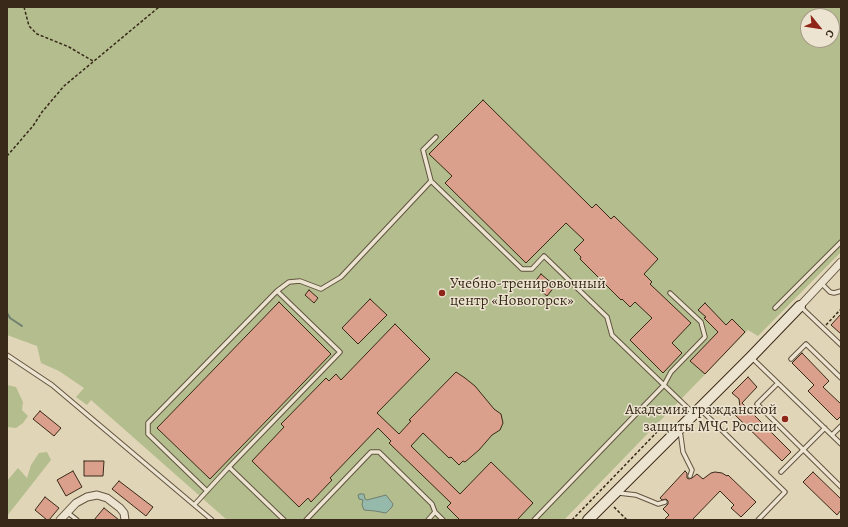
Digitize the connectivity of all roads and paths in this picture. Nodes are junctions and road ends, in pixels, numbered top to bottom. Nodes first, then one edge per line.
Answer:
1 (24, 7) edge
2 (159, 7) edge
3 (93, 61) junction
4 (436, 137) dead end
5 (7, 156) edge
6 (431, 181) junction
7 (841, 242) edge
8 (840, 266) edge
9 (821, 283) junction
10 (277, 291) junction
11 (841, 291) edge
12 (670, 293) dead end
13 (800, 306) junction
14 (776, 308) dead end
15 (841, 309) edge
16 (822, 328) junction
17 (841, 345) edge
18 (7, 355) edge
19 (751, 357) junction
20 (791, 359) dead end
21 (841, 378) edge
22 (778, 383) junction
23 (664, 385) junction
24 (696, 411) junction
25 (841, 426) edge
26 (680, 428) junction
27 (825, 428) junction
28 (657, 432) dead end
29 (832, 435) junction
30 (841, 444) edge
31 (803, 450) junction
32 (229, 467) junction
33 (781, 472) dead end
34 (690, 476) dead end
35 (841, 487) edge
36 (207, 491) junction
37 (616, 492) junction
38 (665, 502) dead end
39 (195, 504) junction
40 (611, 504) dead end
41 (67, 512) junction
42 (435, 512) junction
43 (60, 520) edge
44 (77, 520) edge
45 (125, 520) edge
46 (212, 520) edge
47 (284, 520) edge
48 (306, 520) edge
49 (428, 520) edge
50 (443, 520) edge
51 (534, 520) edge
52 (572, 520) edge
53 (588, 520) edge
54 (627, 520) edge
55 (758, 520) edge

1 - 3 path
2 - 3 path
3 - 5 path
4 - 6 lane
6 - 10 lane
6 - 23 lane
7 - 14 lane
8 - 9 street
9 - 11 lane
9 - 13 street
10 - 32 lane
10 - 36 lane
12 - 23 lane
13 - 16 lane
13 - 19 street
15 - 16 path
16 - 17 lane
18 - 39 lane
19 - 22 lane
19 - 24 street
20 - 21 lane
22 - 27 lane
22 - 31 lane
23 - 24 lane
23 - 51 lane
24 - 26 street
24 - 55 lane
25 - 29 lane
26 - 34 lane
26 - 37 street
27 - 29 lane
27 - 31 lane
28 - 52 path
29 - 30 lane
31 - 33 lane
31 - 35 lane
32 - 36 lane
32 - 47 lane
36 - 39 lane
37 - 38 lane
37 - 53 street
39 - 46 lane
40 - 54 path
41 - 43 street
41 - 44 lane
41 - 45 street
42 - 48 lane
42 - 49 lane
42 - 50 lane

